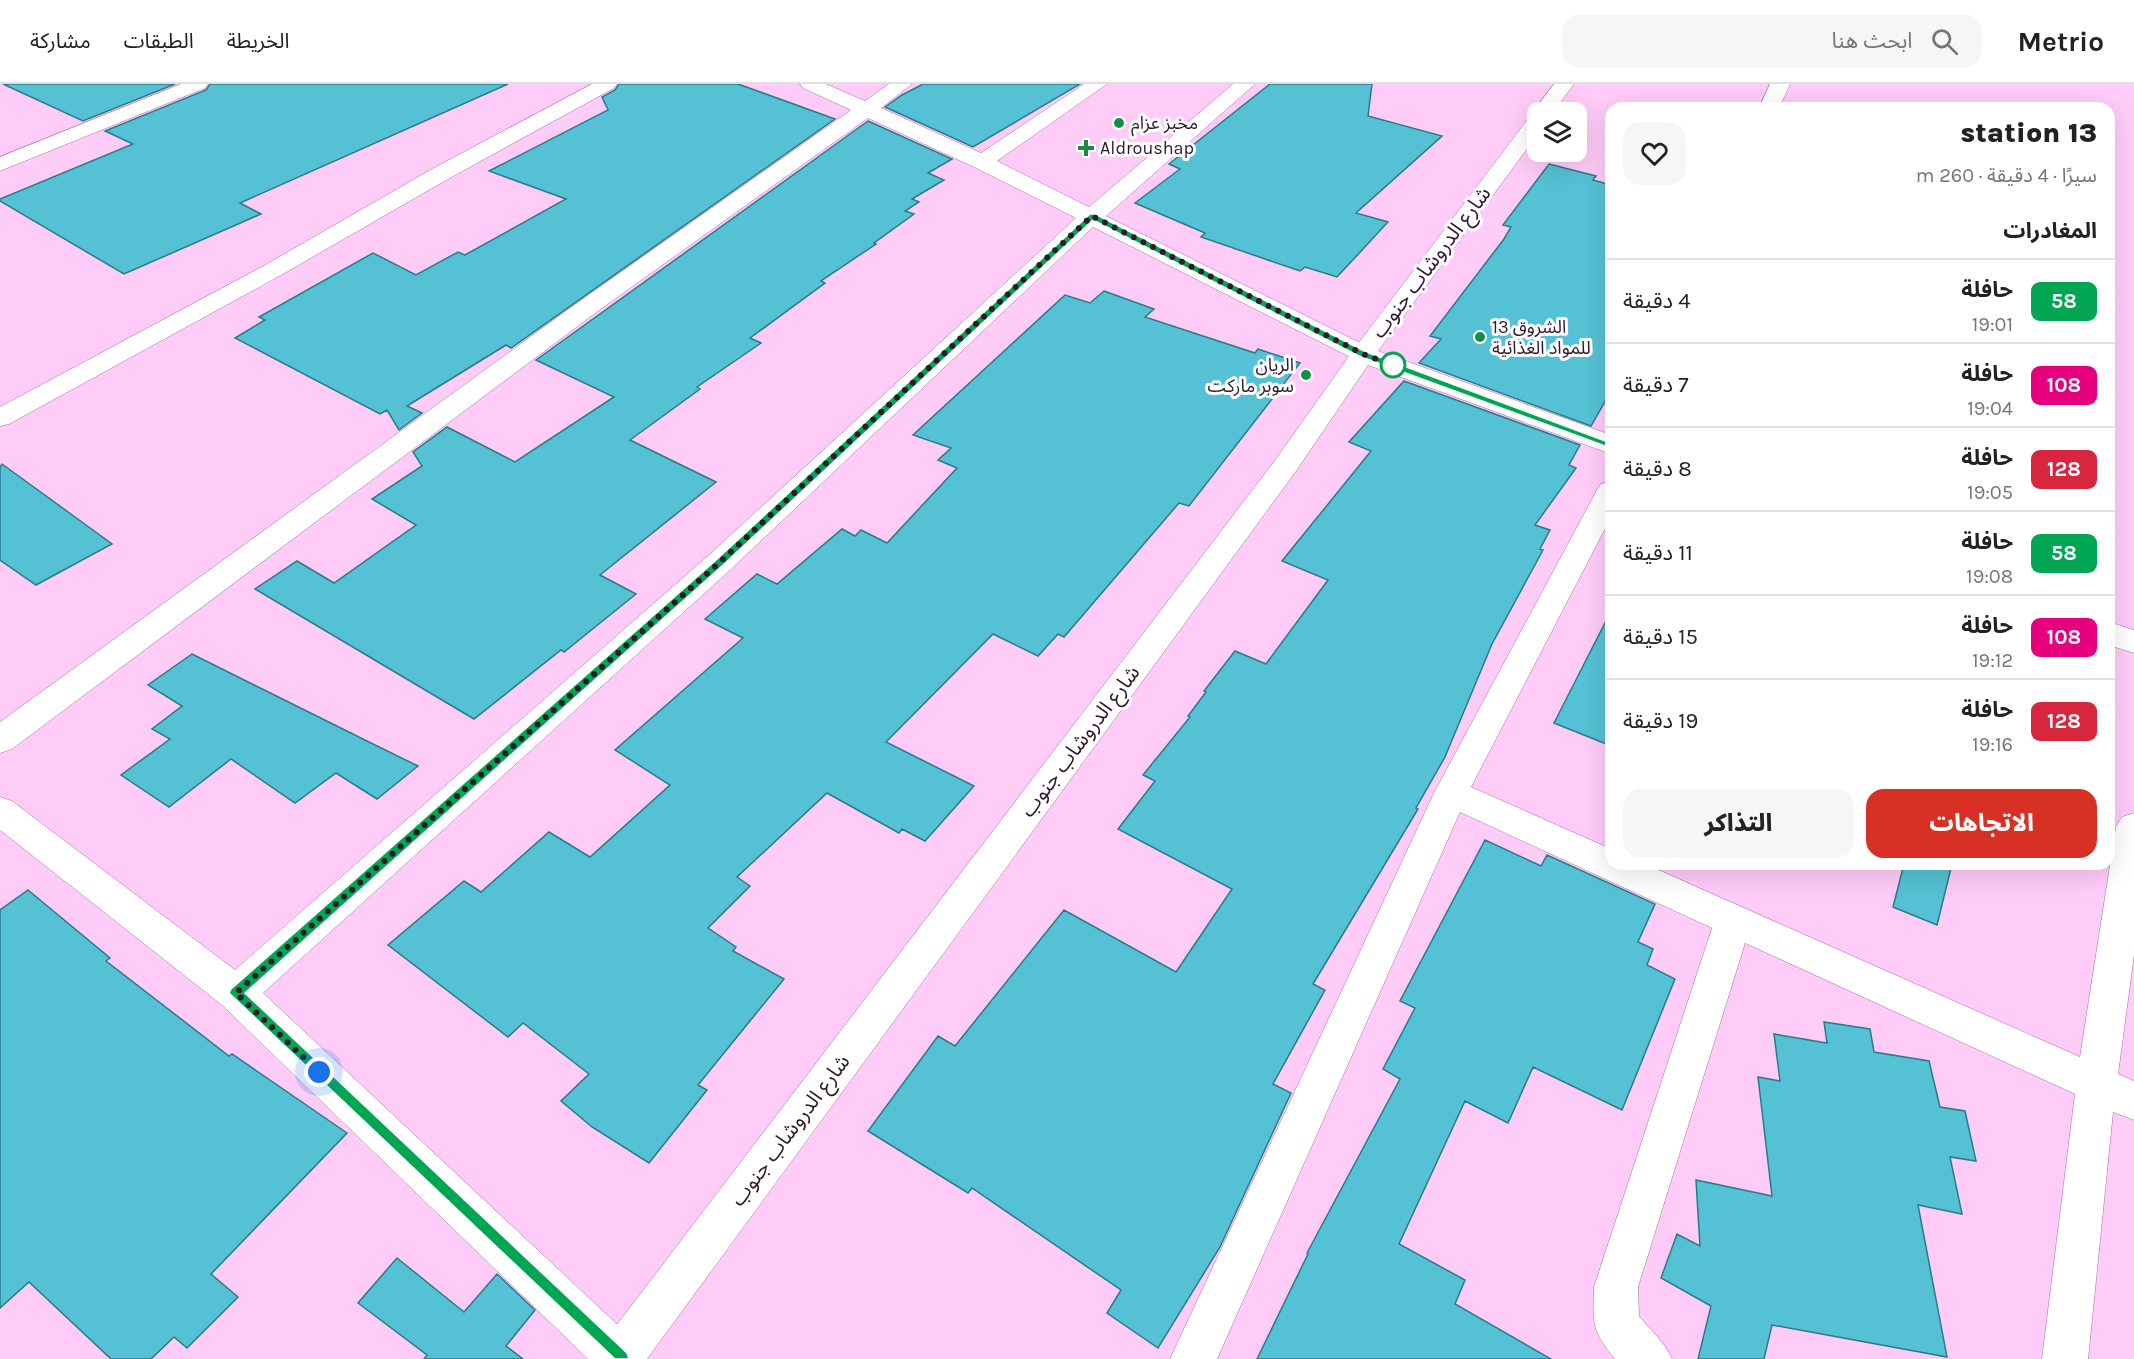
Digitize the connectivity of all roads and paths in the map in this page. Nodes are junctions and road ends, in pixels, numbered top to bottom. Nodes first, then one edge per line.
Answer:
1 (198, 84) edge
2 (607, 84) edge
3 (810, 84) edge
4 (902, 84) edge
5 (1097, 84) edge
6 (1245, 84) edge
7 (1564, 84) edge
8 (1780, 84) edge
9 (1550, 102) edge
10 (1772, 102) edge
11 (867, 109) junction
12 (1527, 134) edge
13 (982, 162) junction
14 (0, 165) edge
15 (1092, 216) junction
16 (1363, 354) junction
17 (0, 418) edge
18 (1605, 443) edge
19 (1605, 501) edge
20 (2115, 635) edge
21 (2134, 642) edge
22 (0, 740) edge
23 (1451, 793) junction
24 (0, 811) edge
25 (2134, 827) edge
26 (1605, 863) edge
27 (1619, 870) edge
28 (1733, 922) junction
29 (236, 993) junction
30 (2096, 1084) junction
31 (2134, 1101) edge
32 (620, 1359) edge
33 (1193, 1359) edge
34 (1649, 1359) edge
35 (2066, 1359) edge

1 - 14 street
2 - 17 street
3 - 11 street
4 - 11 street
5 - 13 street
6 - 15 street
7 - 9 street
8 - 10 street
11 - 13 street
11 - 22 street
12 - 16 street, شارع الدروشاب جنوب
13 - 15 street
15 - 16 street
15 - 29 street
16 - 18 street
16 - 32 street, شارع الدروشاب جنوب
19 - 23 street
20 - 21 street
23 - 26 street
23 - 33 street
24 - 29 street
25 - 30 street
27 - 28 street
28 - 30 street
28 - 34 street
29 - 32 street
30 - 31 street
30 - 35 street

